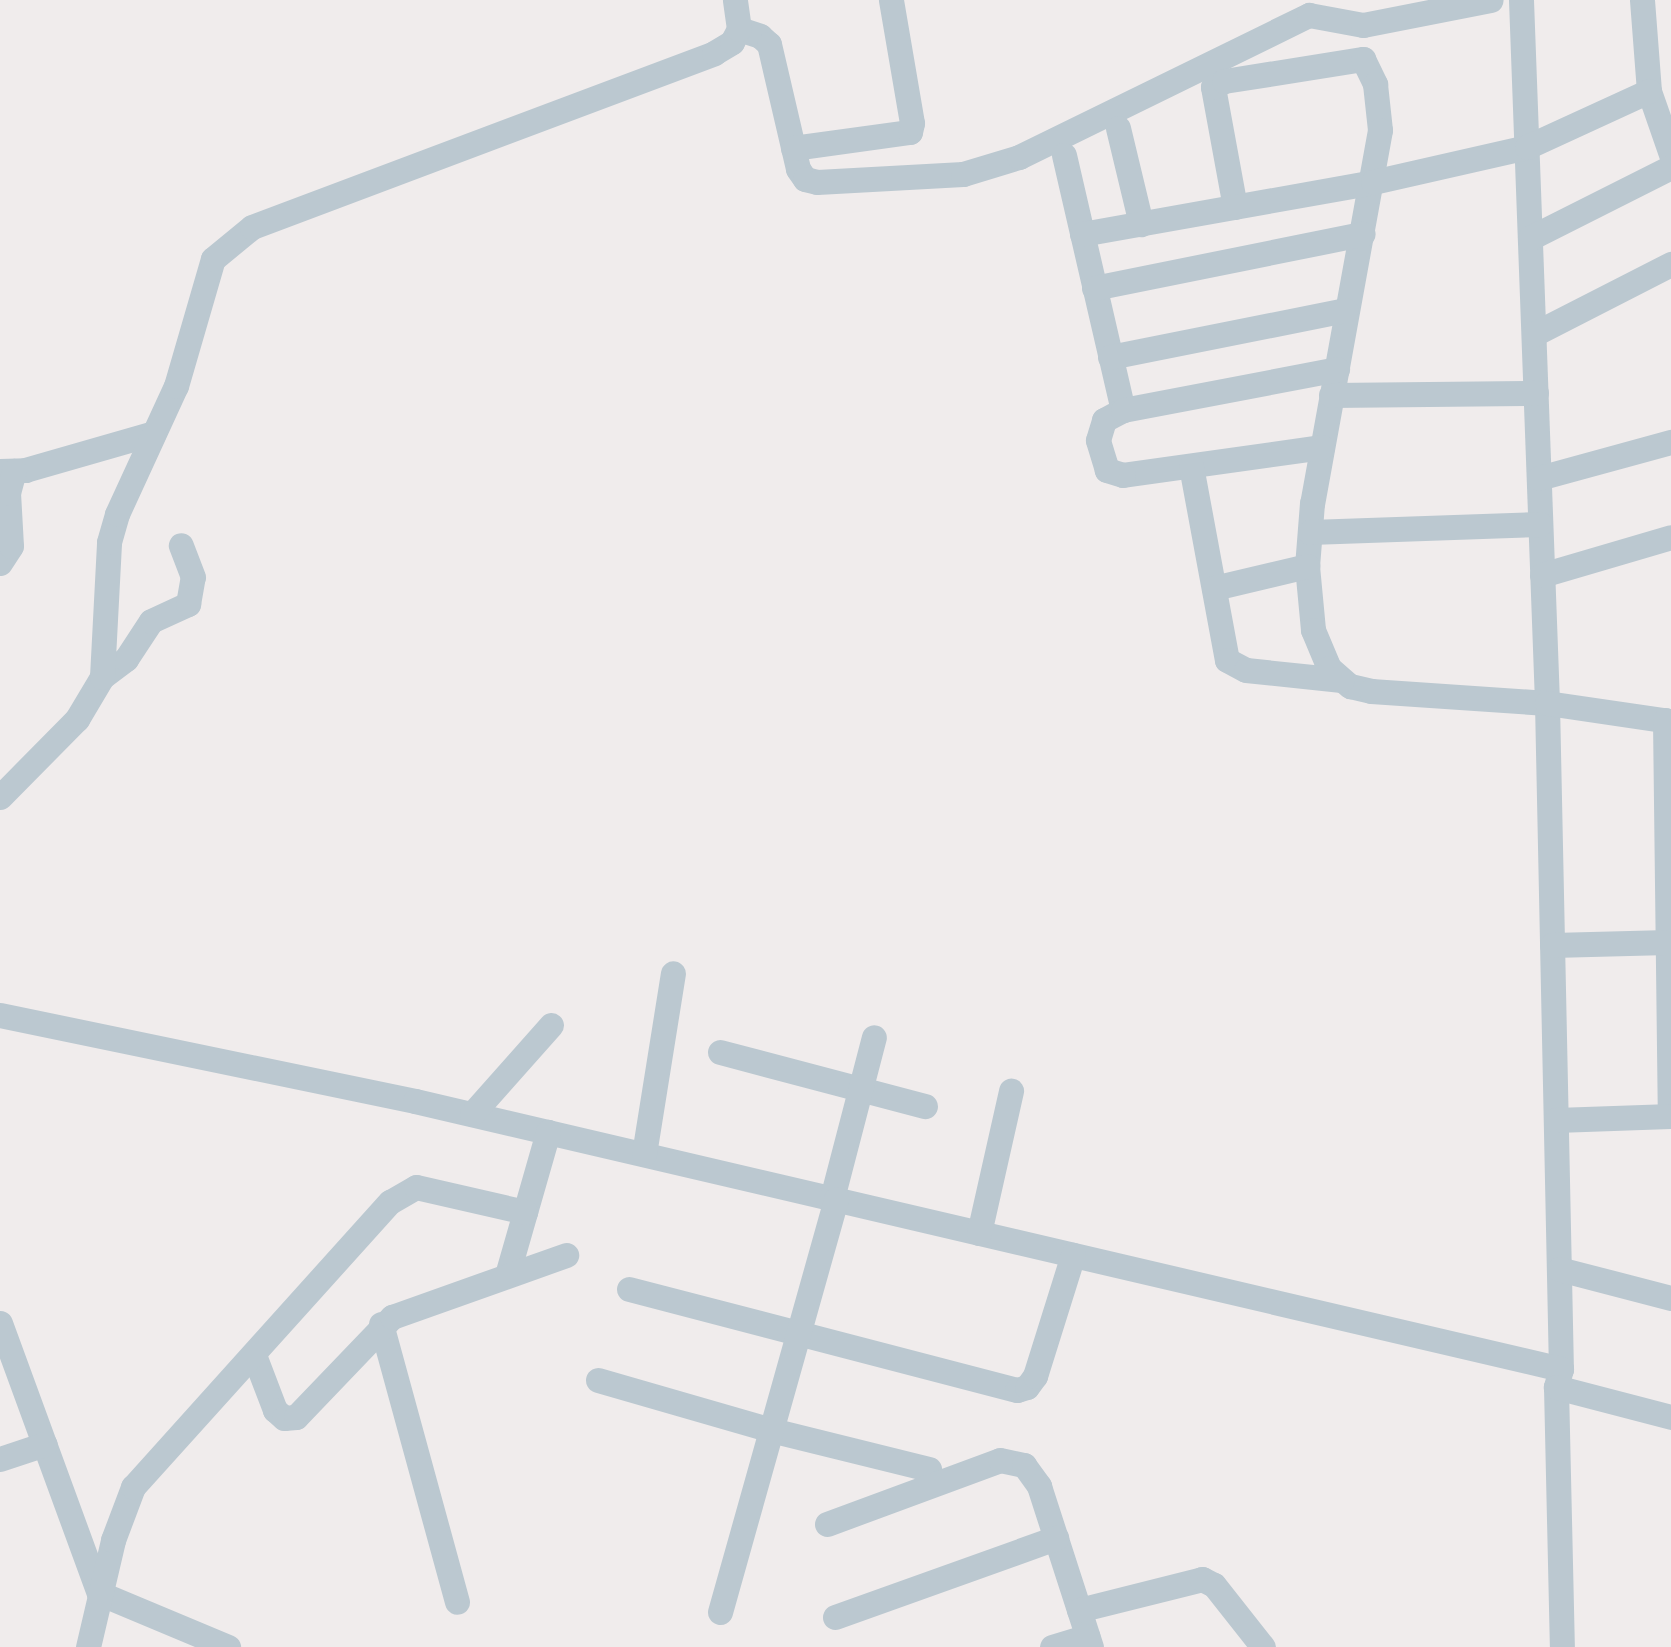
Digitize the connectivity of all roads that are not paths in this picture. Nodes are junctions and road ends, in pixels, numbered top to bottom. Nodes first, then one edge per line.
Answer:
1 (735, 0) edge
2 (891, 0) edge
3 (1492, 0) edge
4 (1521, 0) edge
5 (1642, 0) edge
6 (739, 29) junction
7 (1671, 30) edge
8 (1644, 33) junction
9 (1649, 91) junction
10 (1118, 128) dead end
11 (1526, 147) junction
12 (793, 148) junction
13 (1671, 154) edge
14 (1064, 155) dead end
15 (1671, 167) edge
16 (1373, 182) junction
17 (1235, 206) junction
18 (1141, 224) junction
19 (1082, 234) junction
20 (1363, 234) junction
21 (1530, 238) junction
22 (1671, 264) edge
23 (1094, 288) junction
24 (1345, 310) junction
25 (1534, 334) junction
26 (1110, 357) junction
27 (1336, 368) junction
28 (1536, 393) junction
29 (1332, 395) junction
30 (1123, 410) junction
31 (154, 433) junction
32 (1671, 442) edge
33 (1322, 447) junction
34 (1192, 466) junction
35 (7, 471) edge
36 (1539, 478) junction
37 (1540, 524) junction
38 (1310, 532) junction
39 (1671, 537) edge
40 (181, 545) dead end
41 (0, 563) edge
42 (1308, 566) junction
43 (1542, 575) junction
44 (1214, 588) junction
45 (102, 677) junction
46 (1341, 680) junction
47 (1547, 702) junction
48 (1668, 720) edge
49 (0, 797) edge
50 (1669, 894) edge
51 (1552, 945) junction
52 (1669, 952) edge
53 (673, 973) dead end
54 (0, 1015) edge
55 (551, 1025) dead end
56 (874, 1037) dead end
57 (720, 1052) dead end
58 (860, 1090) junction
59 (1011, 1091) dead end
60 (925, 1106) dead end
61 (472, 1114) junction
62 (1671, 1116) edge
63 (1556, 1120) junction
64 (548, 1132) junction
65 (644, 1154) junction
66 (834, 1199) junction
67 (525, 1212) junction
68 (979, 1232) junction
69 (1073, 1254) junction
70 (566, 1255) dead end
71 (1559, 1269) junction
72 (507, 1275) junction
73 (630, 1289) dead end
74 (1671, 1298) edge
75 (0, 1322) edge
76 (381, 1324) junction
77 (798, 1334) junction
78 (5, 1352) edge
79 (254, 1355) junction
80 (1559, 1378) junction
81 (598, 1380) dead end
82 (1671, 1417) edge
83 (771, 1430) junction
84 (44, 1444) junction
85 (0, 1459) edge
86 (930, 1469) dead end
87 (827, 1524) dead end
88 (1056, 1538) junction
89 (100, 1593) junction
90 (457, 1602) dead end
91 (1079, 1610) junction
92 (720, 1612) dead end
93 (835, 1617) dead end
94 (1089, 1641) edge
95 (88, 1647) edge
96 (228, 1647) edge
97 (1052, 1647) edge
98 (1263, 1647) edge
99 (1562, 1647) edge

1 - 6 street
2 - 12 street
3 - 12 street
4 - 11 street
5 - 8 street
6 - 12 street
6 - 31 street
7 - 8 street
8 - 9 street
9 - 11 street
9 - 13 street
10 - 18 street
11 - 16 street
11 - 21 street
14 - 19 street
15 - 21 street
16 - 17 street
16 - 17 street
16 - 20 street
17 - 18 street
18 - 19 street
19 - 23 street
20 - 23 street
20 - 24 street
21 - 25 street
22 - 25 street
23 - 26 street
24 - 26 street
24 - 27 street
25 - 28 street
26 - 30 street
27 - 29 street
27 - 30 street
28 - 29 street
28 - 36 street
29 - 33 street
30 - 34 street
31 - 35 street
31 - 45 street
32 - 36 street
33 - 34 street
33 - 38 street
34 - 44 street
35 - 41 street
36 - 37 street
37 - 38 street
37 - 43 street
38 - 42 street
39 - 43 street
40 - 45 street
42 - 44 street
42 - 46 street
43 - 47 street
44 - 46 street
45 - 49 street
46 - 47 street
47 - 48 street
47 - 51 street
48 - 50 street
50 - 52 street
51 - 52 street
51 - 63 street
52 - 62 street
53 - 65 street
54 - 61 street
55 - 61 street
56 - 58 street
57 - 58 street
58 - 60 street
58 - 66 street
59 - 68 street
61 - 64 street
62 - 63 street
63 - 71 street
64 - 65 street
64 - 67 street
65 - 66 street
66 - 68 street
66 - 77 street
67 - 72 street
67 - 79 street
68 - 69 street
69 - 77 street
69 - 80 street
70 - 72 street
71 - 74 street
71 - 80 street
72 - 76 street
73 - 77 street
75 - 78 street
76 - 79 street
76 - 90 street
77 - 83 street
78 - 84 street
79 - 89 street
80 - 82 street
80 - 99 street
81 - 83 street
83 - 86 street
83 - 92 street
84 - 85 street
84 - 89 street
87 - 88 street
88 - 91 street
88 - 93 street
89 - 95 street
89 - 96 street
91 - 94 street
91 - 98 street
94 - 97 street

